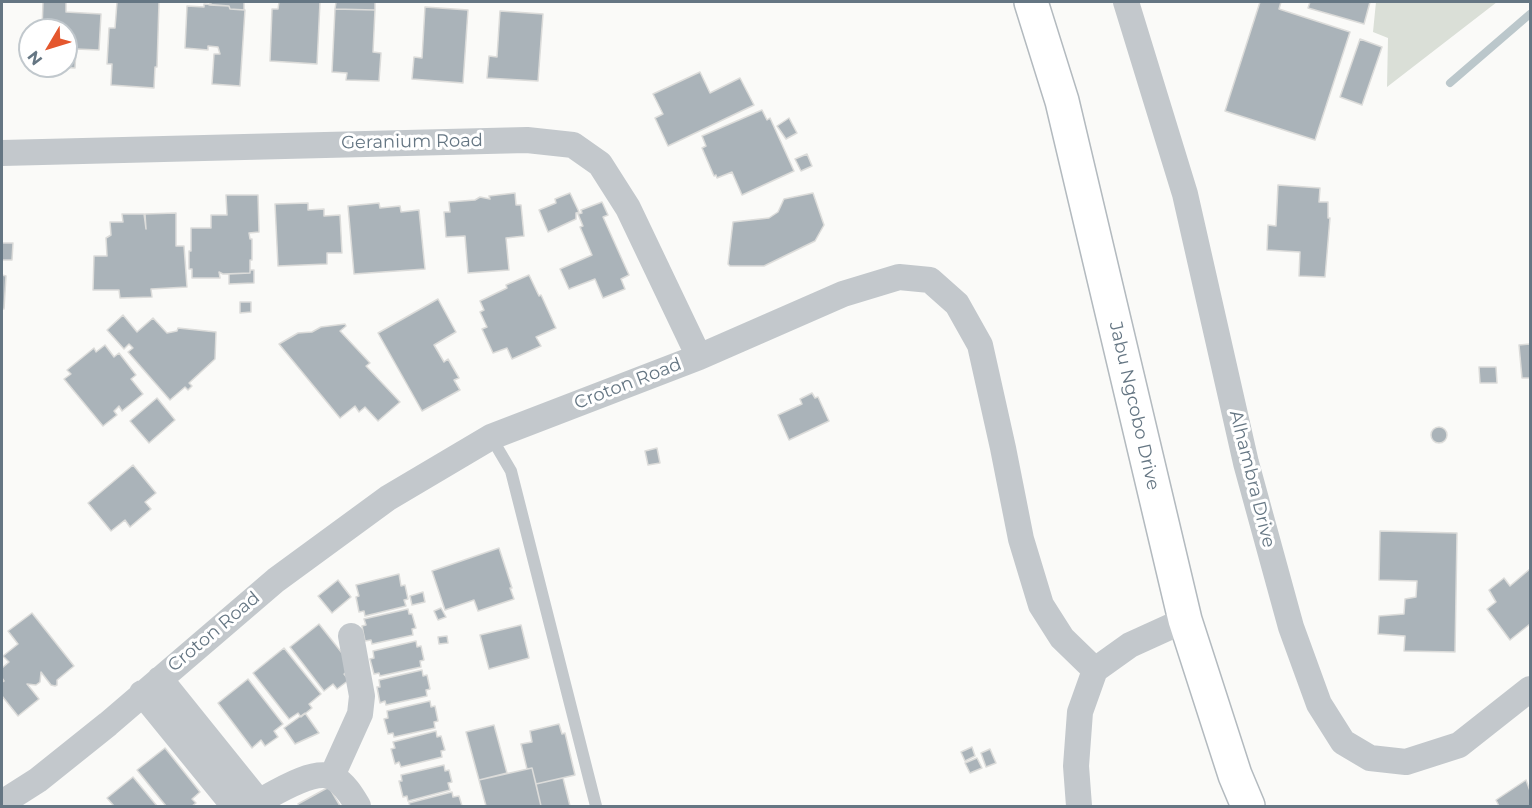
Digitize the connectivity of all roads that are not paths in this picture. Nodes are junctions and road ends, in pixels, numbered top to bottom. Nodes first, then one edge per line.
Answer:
1 (1031, 2) edge
2 (1126, 2) edge
3 (2, 153) edge
4 (699, 357) junction
5 (491, 437) junction
6 (1185, 620) junction
7 (351, 636) dead end
8 (1095, 670) junction
9 (151, 686) junction
10 (1530, 689) edge
11 (332, 776) junction
12 (2, 803) edge
13 (255, 804) edge
14 (234, 807) edge
15 (358, 807) edge
16 (596, 807) edge
17 (1079, 807) edge
18 (1248, 807) edge

1 - 6 main road, Jabu Ngcobo Drive
2 - 10 street, Alhambra Drive
3 - 4 street, Geranium Road
4 - 5 street, Croton Road
4 - 8 street, Croton Road
5 - 9 street, Croton Road
5 - 16 lane
6 - 8 street
6 - 18 main road, Jabu Ngcobo Drive
7 - 11 street
8 - 17 street
9 - 12 street, Croton Road
9 - 13 street
9 - 14 street
11 - 13 street
11 - 15 street

